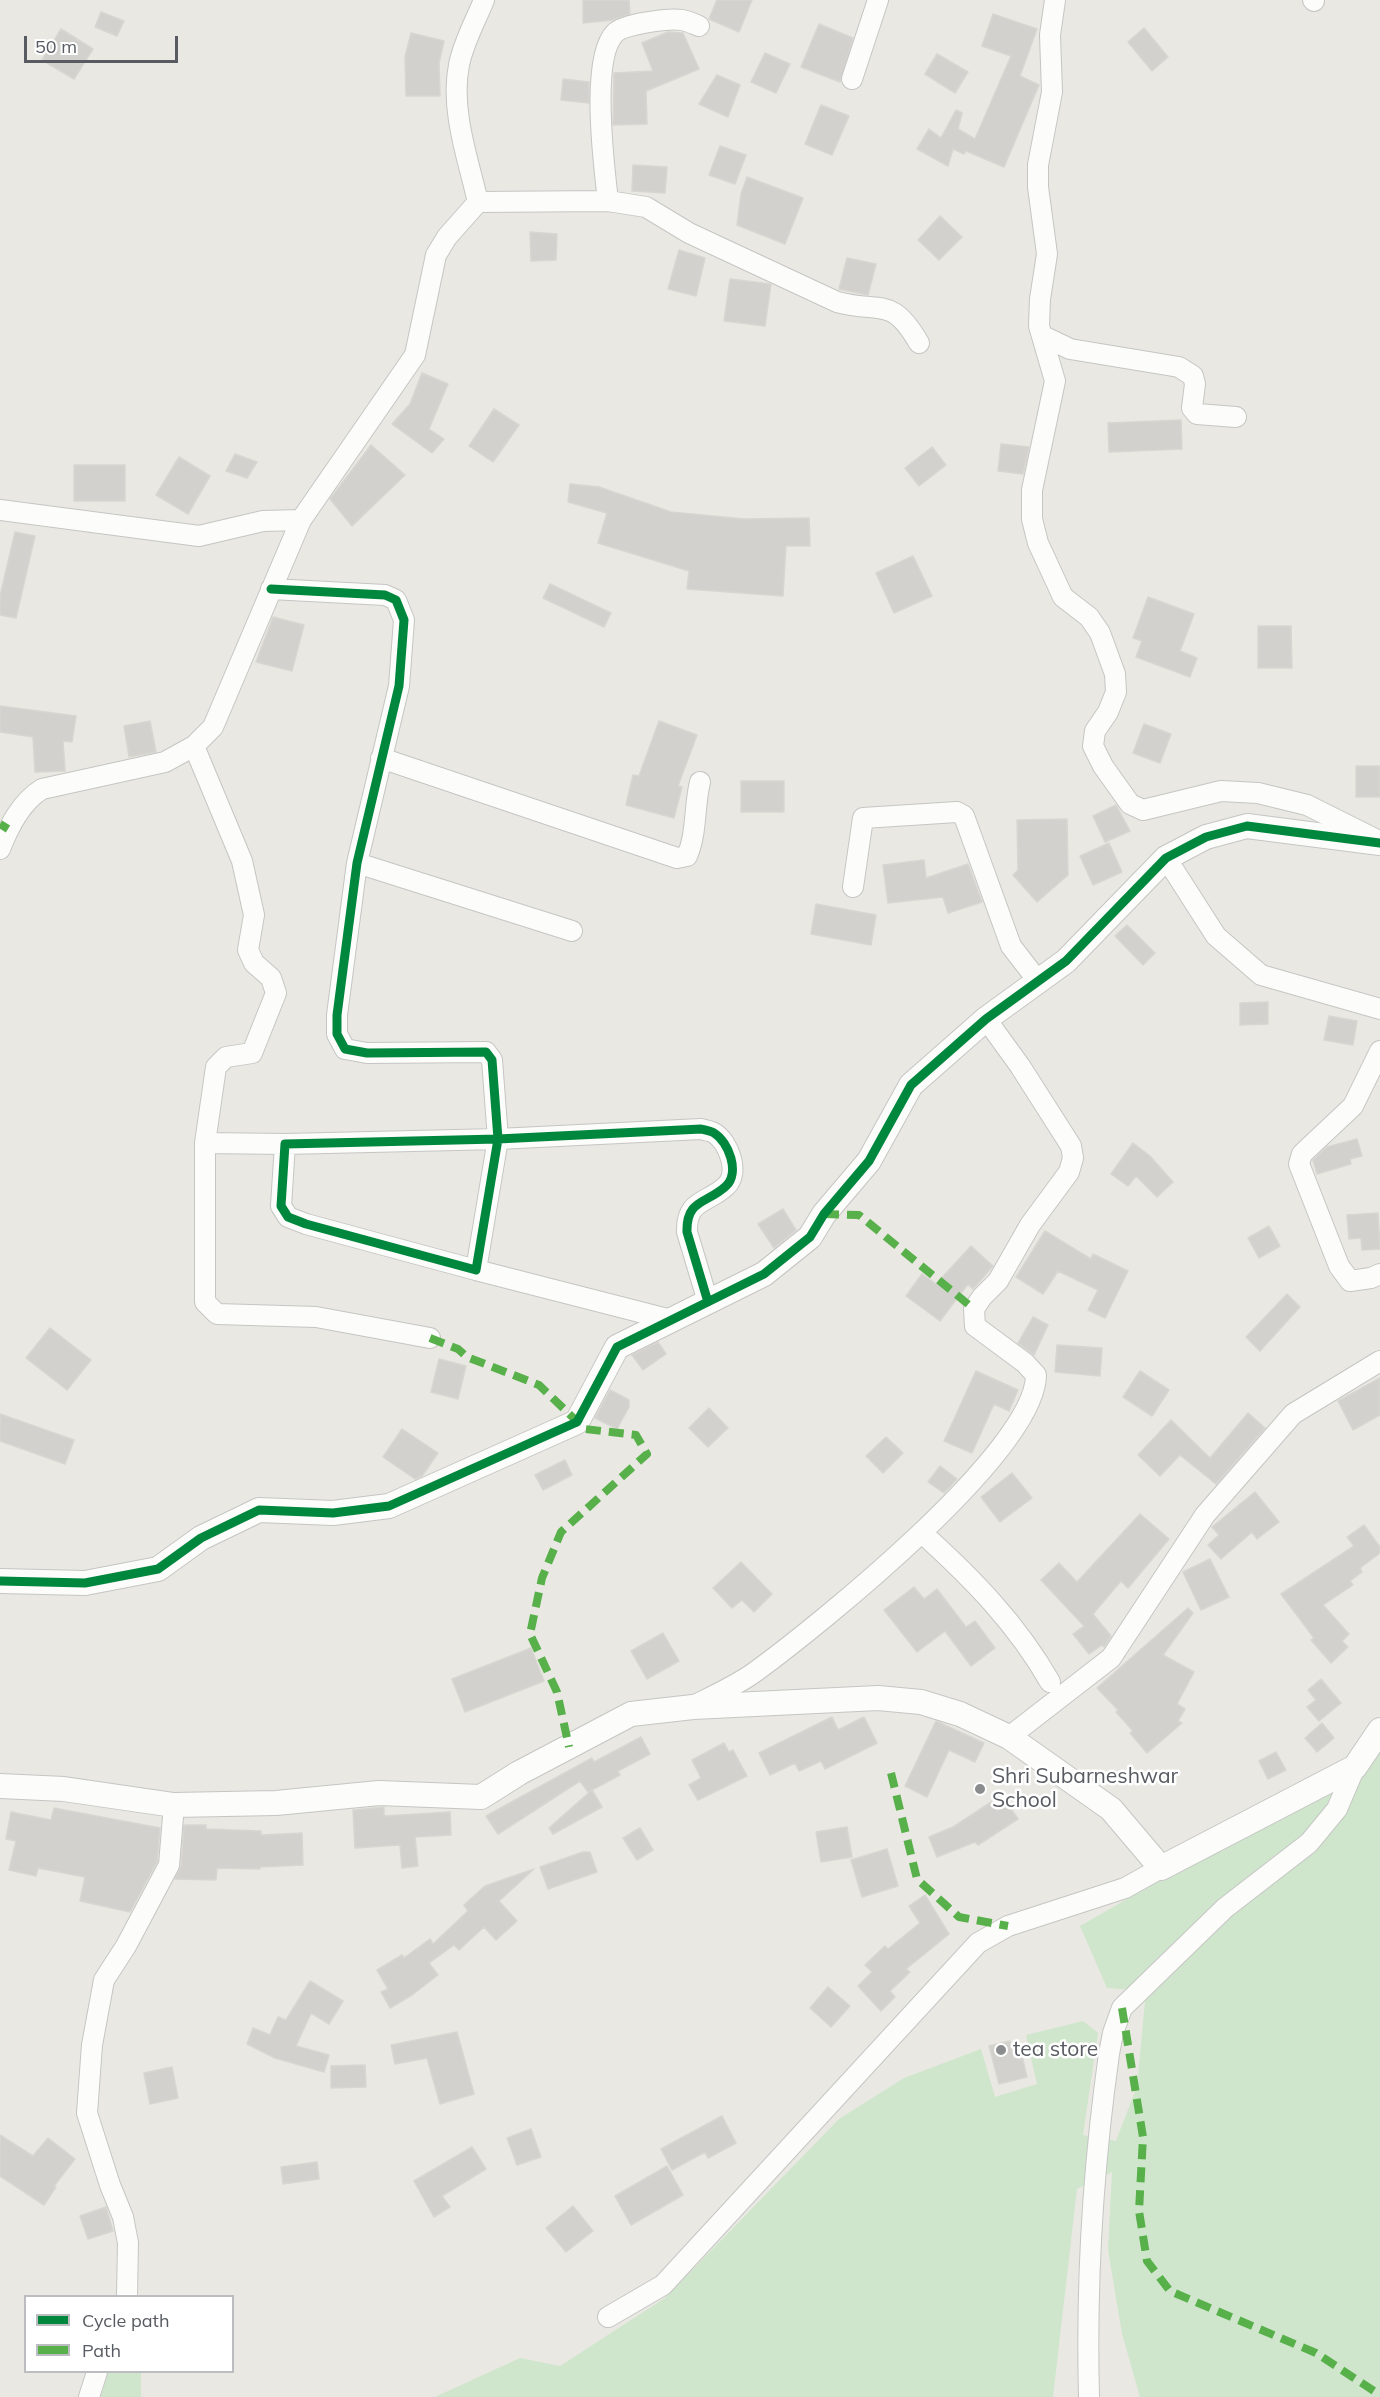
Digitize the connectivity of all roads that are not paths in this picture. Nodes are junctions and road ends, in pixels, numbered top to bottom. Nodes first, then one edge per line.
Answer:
1 (484, 0) edge
2 (878, 0) edge
3 (1055, 0) edge
4 (699, 26) dead end
5 (852, 79) dead end
6 (608, 201) junction
7 (478, 202) junction
8 (1042, 336) junction
9 (919, 343) dead end
10 (1236, 417) dead end
11 (0, 510) edge
12 (302, 520) junction
13 (271, 589) junction
14 (194, 746) junction
15 (381, 758) junction
16 (700, 782) dead end
17 (1380, 842) edge
18 (0, 849) edge
19 (1166, 858) junction
20 (357, 863) junction
21 (853, 887) dead end
22 (572, 932) dead end
23 (1038, 981) junction
24 (1380, 1010) edge
25 (986, 1019) junction
26 (1380, 1052) edge
27 (498, 1139) junction
28 (205, 1143) junction
29 (285, 1144) junction
30 (476, 1270) junction
31 (1380, 1274) edge
32 (708, 1302) junction
33 (671, 1320) junction
34 (430, 1338) dead end
35 (1380, 1361) edge
36 (922, 1533) junction
37 (0, 1581) edge
38 (1050, 1682) dead end
39 (693, 1707) junction
40 (1380, 1730) edge
41 (1009, 1737) junction
42 (1355, 1767) junction
43 (0, 1786) edge
44 (174, 1805) junction
45 (1161, 1868) junction
46 (127, 2295) edge
47 (608, 2317) dead end
48 (97, 2373) edge
49 (89, 2397) edge
50 (1089, 2397) edge

1 - 7 street
2 - 5 street
3 - 8 street
4 - 6 street
6 - 7 street
6 - 9 street
7 - 12 street
8 - 10 street
8 - 17 street
11 - 12 street
12 - 13 street
13 - 14 street
13 - 15 street
14 - 18 street
14 - 28 street
15 - 16 street
15 - 20 street
17 - 19 street
19 - 23 street
19 - 24 street
20 - 22 street
20 - 27 street
21 - 23 street
23 - 25 street
25 - 32 street
25 - 36 street
26 - 31 street
27 - 29 street
27 - 30 street
27 - 32 street
28 - 29 street
28 - 34 street
29 - 30 street
30 - 33 street
32 - 33 street
33 - 37 street
35 - 41 street
36 - 38 street
36 - 39 street
39 - 41 street
39 - 44 street
40 - 42 street
41 - 45 street
42 - 45 street
42 - 50 street
43 - 44 street
44 - 46 street
45 - 47 street
48 - 49 street

